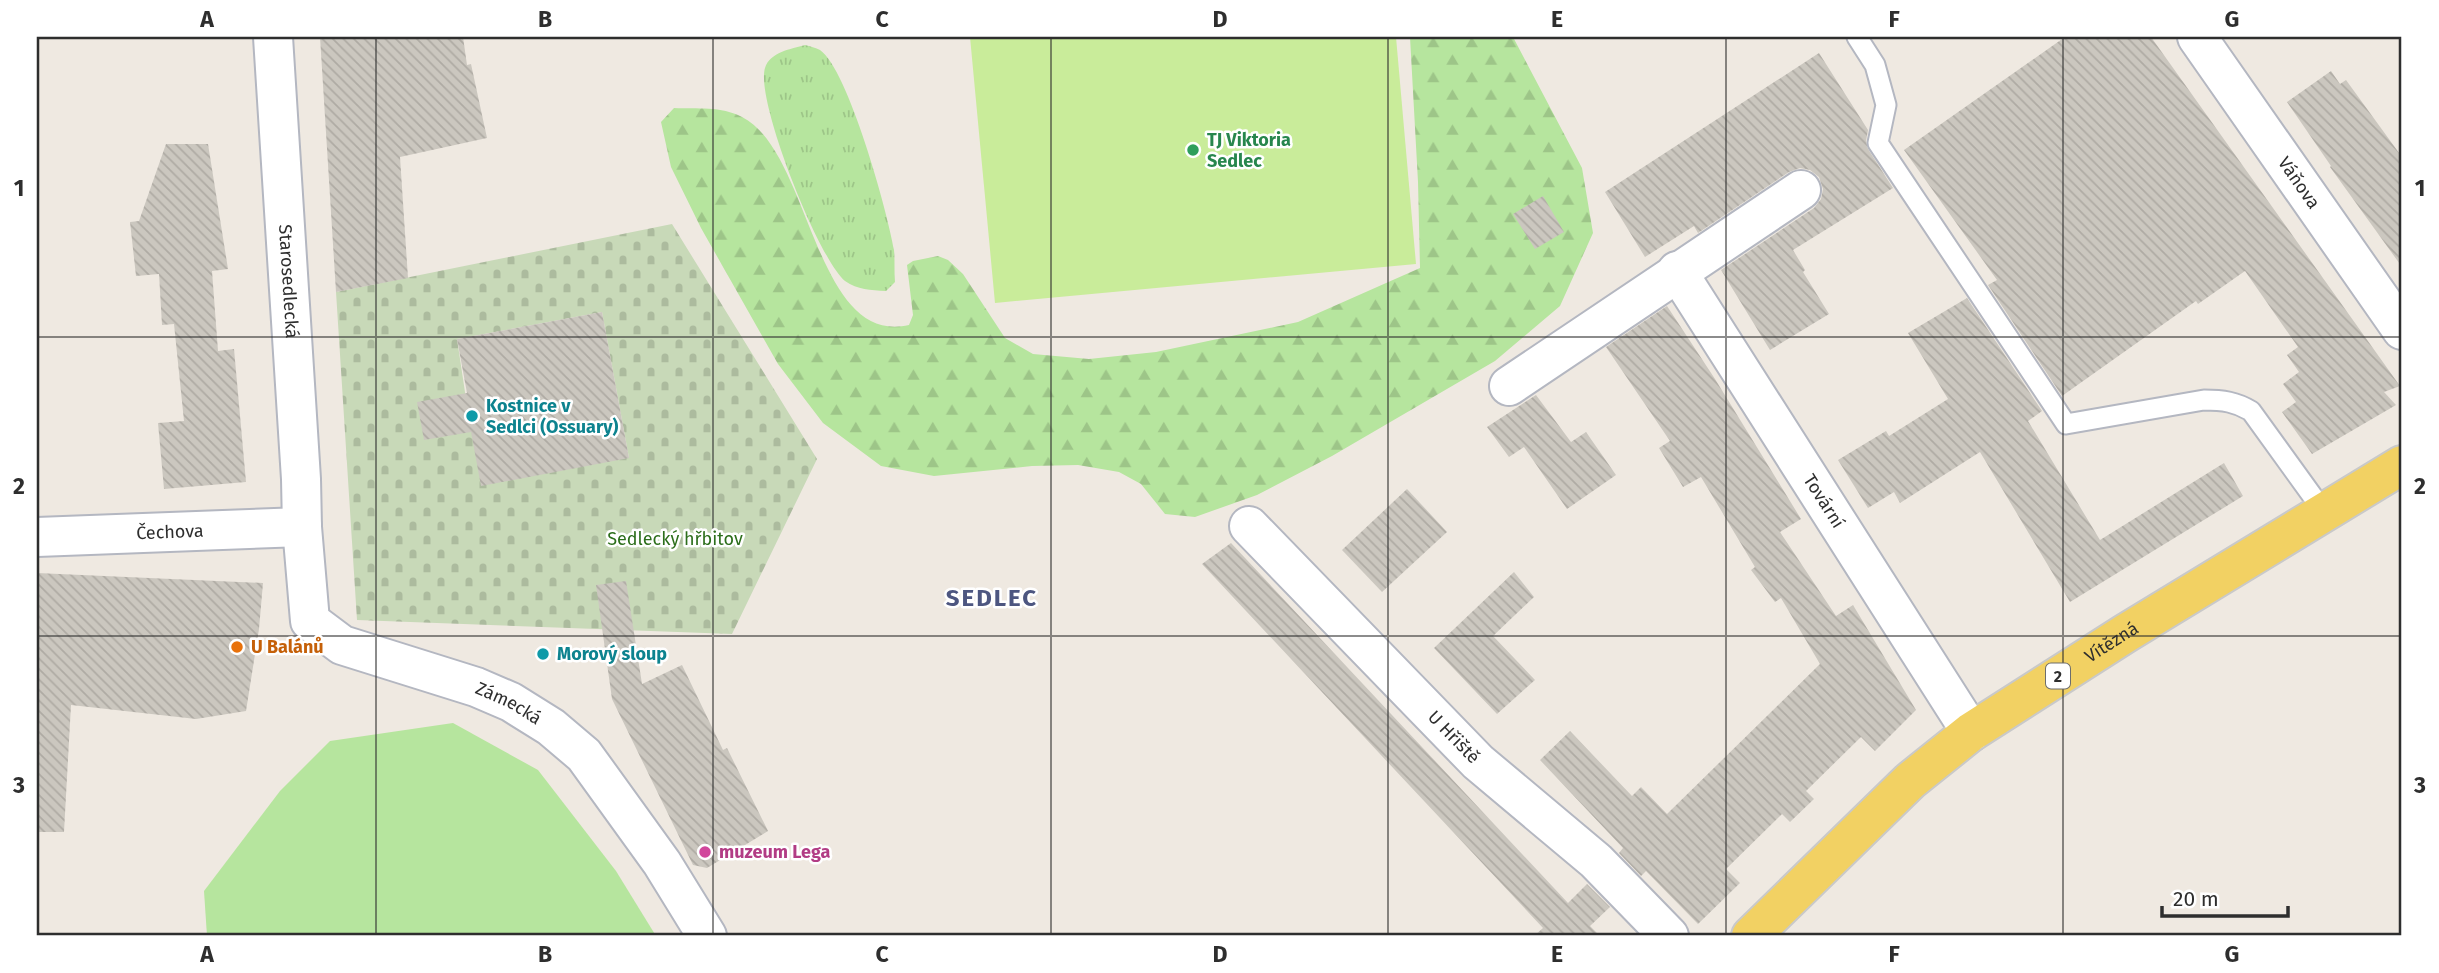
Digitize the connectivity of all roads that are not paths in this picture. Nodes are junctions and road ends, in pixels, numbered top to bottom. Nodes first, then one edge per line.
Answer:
1 (273, 37) edge
2 (1857, 37) edge
3 (2197, 37) edge
4 (1801, 190) dead end
5 (1677, 271) junction
6 (2402, 330) edge
7 (1508, 386) dead end
8 (2402, 465) edge
9 (2324, 512) junction
10 (1249, 526) dead end
11 (302, 527) junction
12 (37, 537) edge
13 (1971, 732) junction
14 (707, 936) edge
15 (1669, 936) edge
16 (1751, 936) edge

1 - 11 street, Starosedlecká
2 - 9 lane
3 - 6 street, Váňova
4 - 5 street
5 - 7 street
5 - 13 street, Tovární
8 - 9 main road, Vítězná / 2
9 - 13 main road, Vítězná / 2
10 - 15 street, U Hřiště
11 - 12 street, Čechova
11 - 14 street, Zámecká
13 - 16 main road, Vítězná / 2

